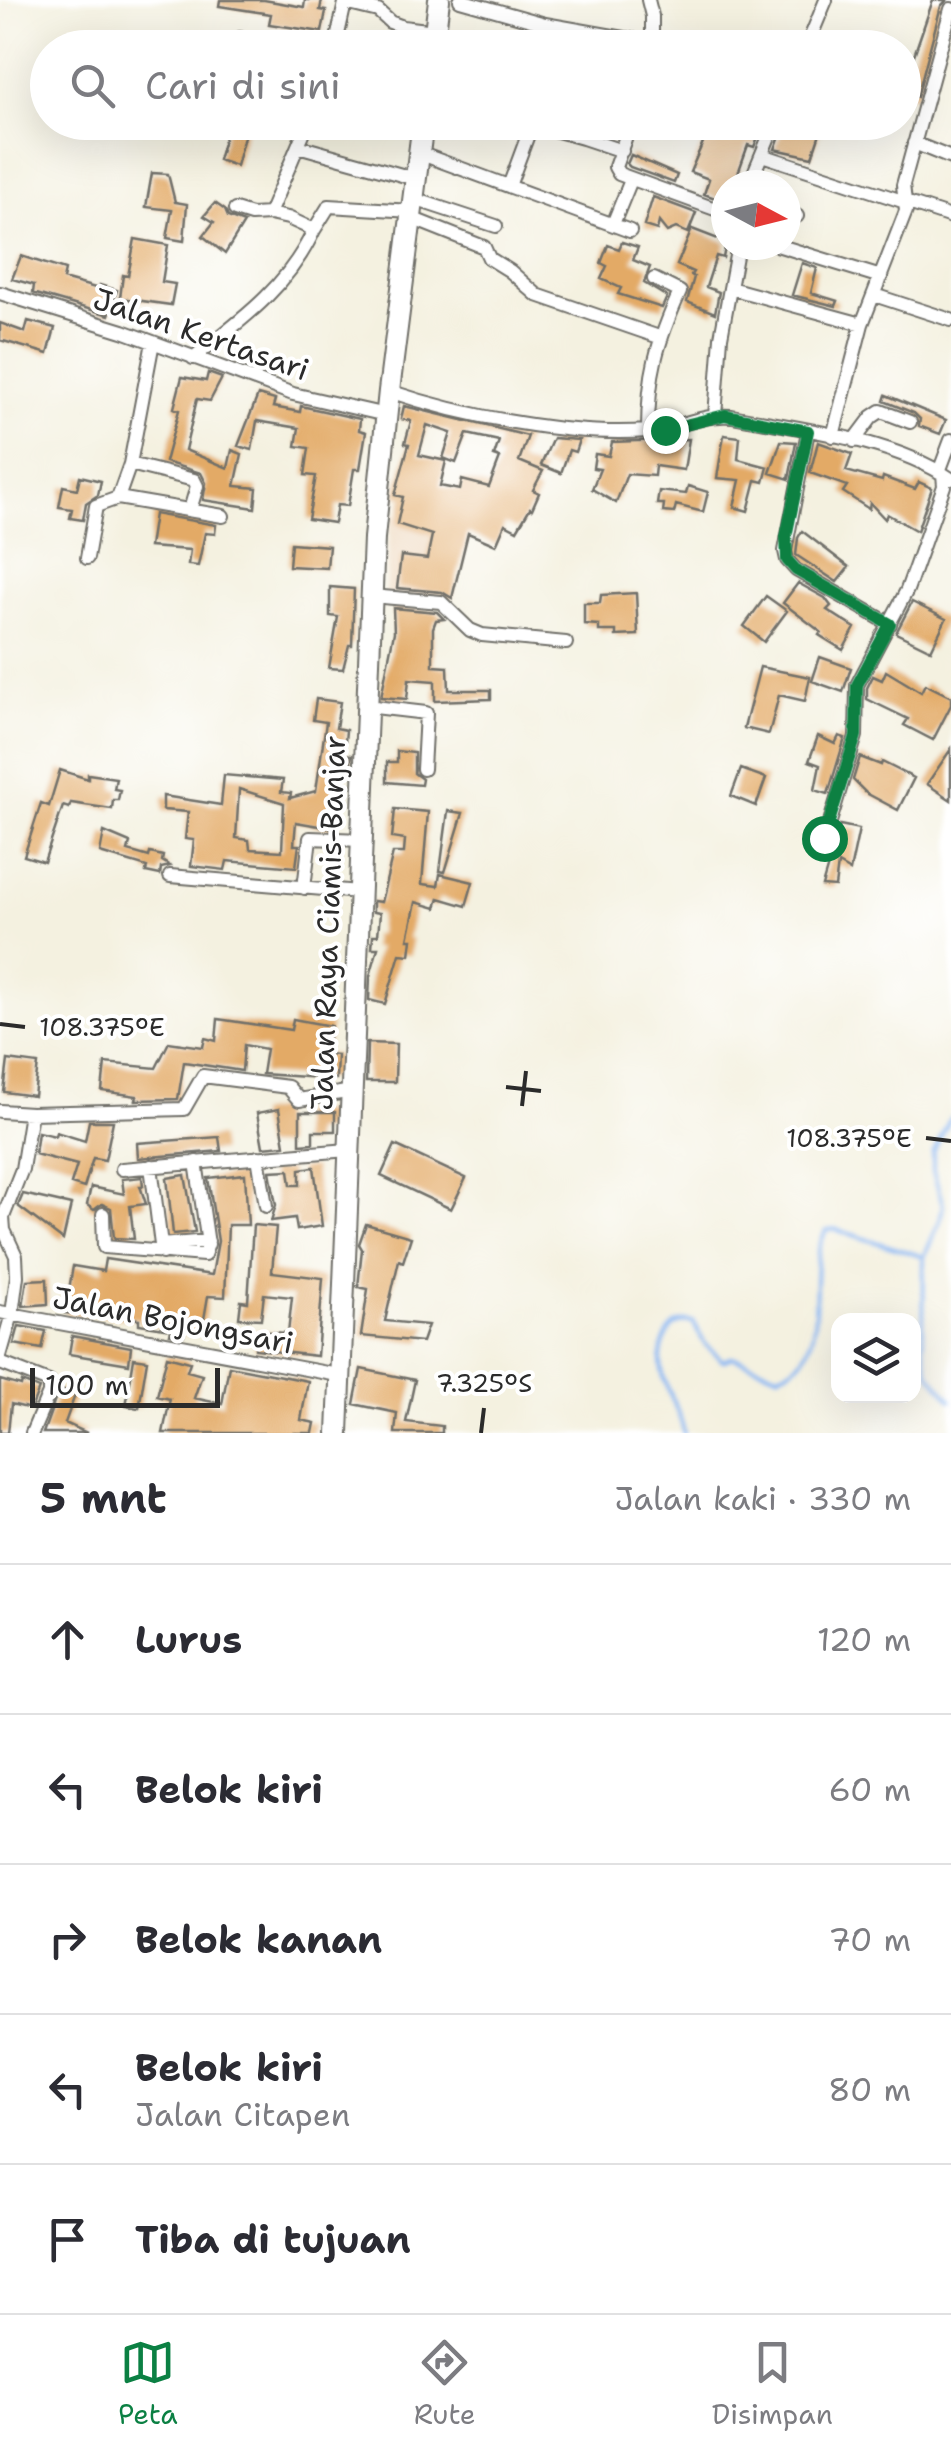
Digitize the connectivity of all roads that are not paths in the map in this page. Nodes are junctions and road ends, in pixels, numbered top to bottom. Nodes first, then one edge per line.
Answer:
1 (439, 0) edge
2 (460, 0) edge
3 (648, 0) edge
4 (826, 0) edge
5 (340, 1) edge
6 (951, 9) edge
7 (337, 30) edge
8 (408, 30) edge
9 (435, 30) edge
10 (574, 30) edge
11 (652, 30) edge
12 (814, 30) edge
13 (921, 118) edge
14 (300, 140) edge
15 (422, 140) edge
16 (526, 140) edge
17 (590, 140) edge
18 (626, 140) edge
19 (768, 140) edge
20 (915, 140) edge
21 (914, 143) junction
22 (298, 146) junction
23 (622, 150) junction
24 (420, 153) junction
25 (762, 154) junction
26 (951, 158) edge
27 (755, 170) edge
28 (630, 180) junction
29 (509, 186) junction
30 (413, 202) junction
31 (907, 204) junction
32 (711, 208) edge
33 (234, 210) dead end
34 (269, 214) junction
35 (951, 216) edge
36 (614, 224) junction
37 (496, 226) dead end
38 (314, 230) junction
39 (630, 230) dead end
40 (801, 253) edge
41 (735, 260) edge
42 (881, 277) junction
43 (654, 278) dead end
44 (730, 288) junction
45 (0, 293) edge
46 (874, 294) junction
47 (951, 320) edge
48 (862, 324) junction
49 (659, 338) junction
50 (153, 342) junction
51 (193, 358) junction
52 (388, 391) junction
53 (386, 415) junction
54 (714, 416) junction
55 (910, 422) dead end
56 (808, 431) junction
57 (648, 432) junction
58 (833, 436) junction
59 (951, 440) edge
60 (854, 441) junction
61 (130, 464) junction
62 (944, 475) edge
63 (118, 498) junction
64 (190, 510) junction
65 (222, 516) dead end
66 (87, 558) dead end
67 (371, 596) junction
68 (890, 624) junction
69 (566, 643) dead end
70 (366, 706) junction
71 (423, 769) dead end
72 (362, 840) junction
73 (820, 855) dead end
74 (170, 876) dead end
75 (304, 888) junction
76 (359, 892) junction
77 (352, 1091) junction
78 (0, 1111) edge
79 (31, 1114) junction
80 (348, 1150) junction
81 (258, 1157) junction
82 (196, 1162) junction
83 (151, 1166) junction
84 (122, 1169) dead end
85 (266, 1206) dead end
86 (103, 1214) dead end
87 (162, 1249) junction
88 (6, 1313) edge
89 (0, 1360) edge
90 (338, 1375) junction
91 (32, 1433) edge
92 (338, 1433) edge

1 - 9 highway
2 - 10 street
3 - 11 street
4 - 12 street
5 - 7 street
5 - 8 street
6 - 13 street
14 - 22 street
15 - 24 highway, Jalan Raya Ciamis-Banjar
16 - 29 street
17 - 23 street
18 - 23 street
19 - 25 street
20 - 21 street
21 - 26 street
21 - 31 street
22 - 30 street
22 - 34 street
23 - 28 street
24 - 29 street
24 - 30 highway, Jalan Raya Ciamis-Banjar
25 - 27 street
25 - 31 street
28 - 32 street
28 - 36 street
29 - 36 street
30 - 37 street
30 - 38 street
30 - 49 street
30 - 52 highway, Jalan Raya Ciamis-Banjar
31 - 35 street
31 - 42 street
33 - 34 street
34 - 38 street
36 - 39 street
38 - 51 street
40 - 42 street
41 - 44 street
42 - 46 street
43 - 49 street
44 - 48 street
44 - 54 street
45 - 50 street, Jalan Kertasari
46 - 47 street
46 - 48 street
48 - 58 street
49 - 57 street
50 - 51 street, Jalan Kertasari
50 - 61 street
51 - 53 street, Jalan Kertasari
52 - 53 highway, Jalan Raya Ciamis-Banjar
52 - 57 street
53 - 67 highway, Jalan Raya Ciamis-Banjar
54 - 56 street
54 - 57 street
55 - 60 street
56 - 58 street
56 - 68 street
58 - 60 street
59 - 62 street
60 - 62 street
61 - 63 street
61 - 64 street
62 - 68 street
63 - 64 street
63 - 66 street
64 - 65 street
67 - 69 street
67 - 70 highway, Jalan Raya Ciamis-Banjar
68 - 73 street
70 - 71 street
70 - 72 highway, Jalan Raya Ciamis-Banjar
72 - 75 street
72 - 76 highway, Jalan Raya Ciamis-Banjar
74 - 75 street
75 - 76 street
76 - 77 highway, Jalan Raya Ciamis-Banjar
77 - 79 street
77 - 80 highway, Jalan Raya Ciamis-Banjar
78 - 79 street
79 - 88 street
80 - 81 street
80 - 90 highway, Jalan Raya Ciamis-Banjar
81 - 82 street
81 - 85 street
82 - 83 street
82 - 87 street
83 - 84 street
83 - 87 street
86 - 87 street
88 - 89 street
88 - 90 street, Jalan Bojongsari
89 - 91 street
90 - 92 highway, Jalan Raya Ciamis-Banjar

